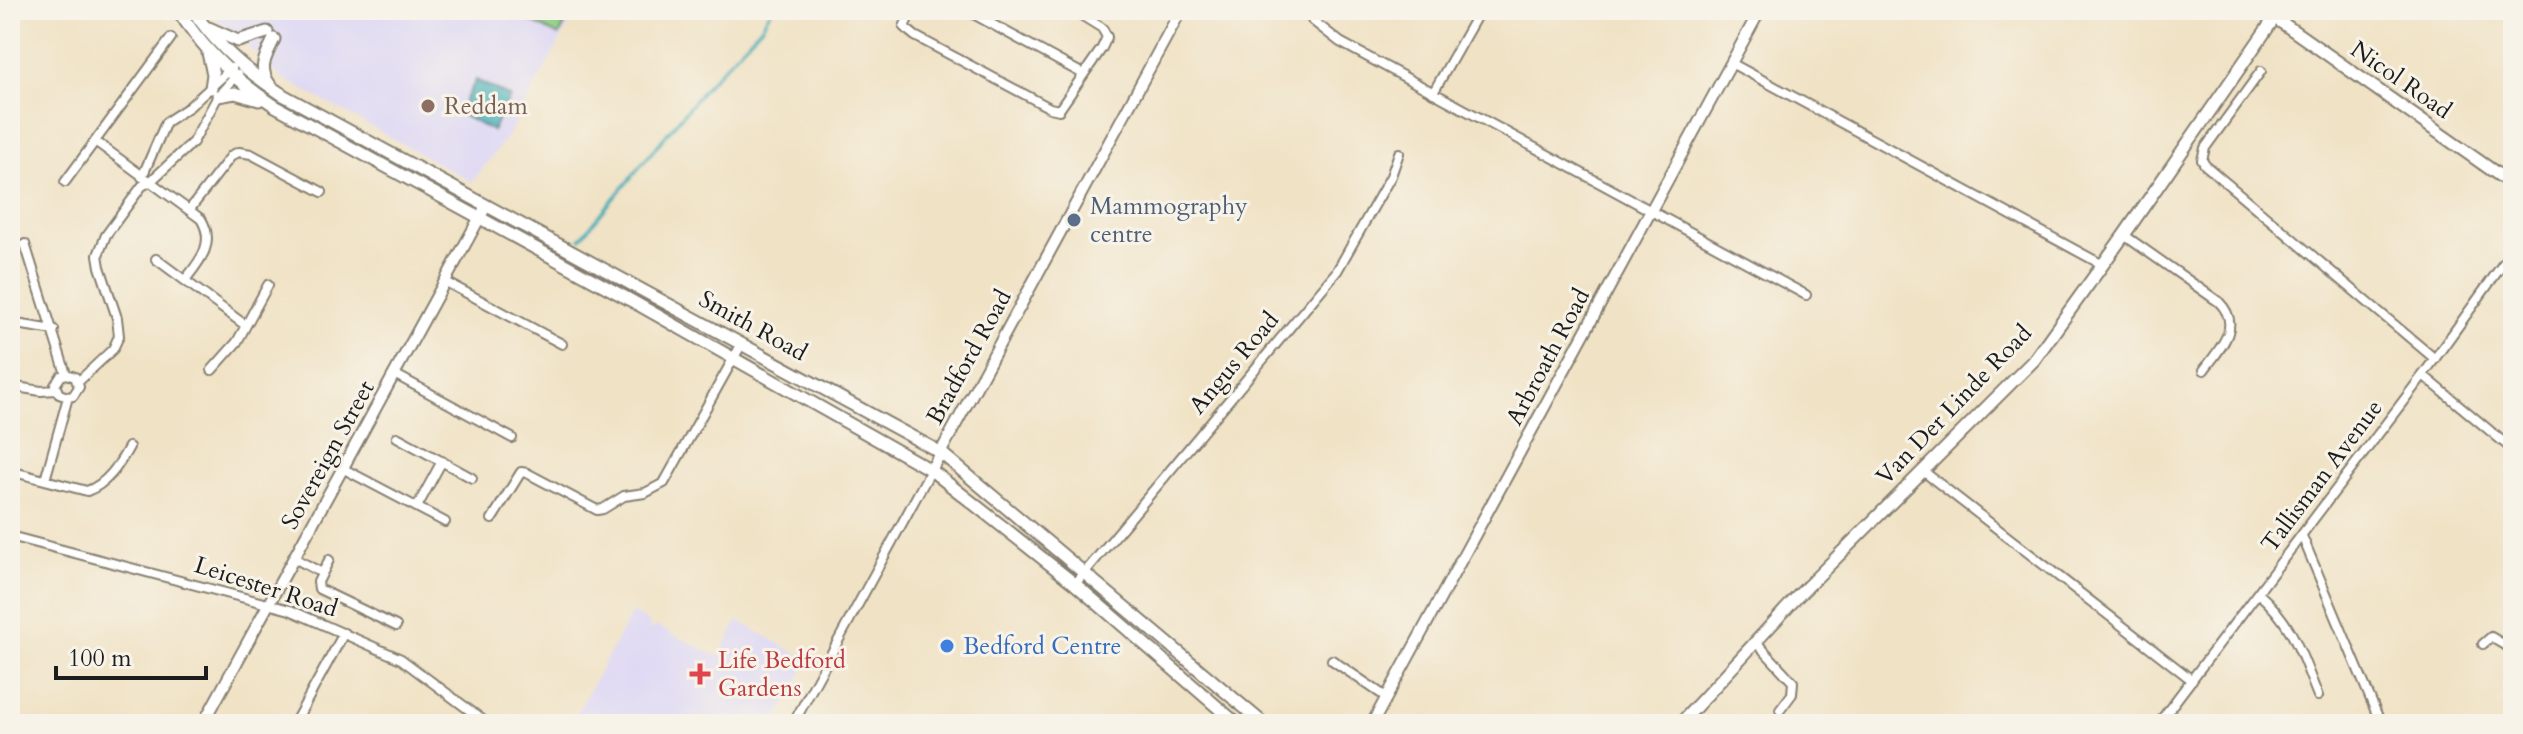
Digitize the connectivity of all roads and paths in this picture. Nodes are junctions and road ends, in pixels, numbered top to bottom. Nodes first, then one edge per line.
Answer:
1 (178, 10) edge
2 (193, 10) edge
3 (912, 10) edge
4 (966, 10) edge
5 (1073, 10) edge
6 (1480, 10) edge
7 (1760, 10) edge
8 (1177, 11) edge
9 (2273, 12) edge
10 (1312, 20) dead end
11 (202, 24) junction
12 (171, 38) dead end
13 (207, 49) junction
14 (1731, 63) junction
15 (241, 65) junction
16 (2261, 71) dead end
17 (232, 74) junction
18 (1083, 74) junction
19 (276, 91) junction
20 (214, 92) junction
21 (1433, 93) junction
22 (275, 106) junction
23 (189, 107) junction
24 (204, 120) junction
25 (95, 141) junction
26 (1399, 153) dead end
27 (142, 174) junction
28 (151, 181) junction
29 (65, 182) dead end
30 (2513, 185) edge
31 (142, 186) junction
32 (322, 192) dead end
33 (486, 206) junction
34 (190, 209) junction
35 (1650, 210) junction
36 (480, 218) junction
37 (2124, 235) junction
38 (25, 244) dead end
39 (2513, 250) edge
40 (156, 259) dead end
41 (2103, 265) junction
42 (185, 280) junction
43 (446, 282) junction
44 (268, 285) dead end
45 (1806, 295) dead end
46 (10, 323) edge
47 (245, 325) junction
48 (54, 330) junction
49 (562, 344) dead end
50 (741, 345) junction
51 (2435, 359) junction
52 (733, 360) junction
53 (212, 370) dead end
54 (2204, 370) dead end
55 (66, 374) junction
56 (396, 375) junction
57 (2423, 375) junction
58 (78, 382) junction
59 (10, 386) edge
60 (56, 390) junction
61 (68, 397) junction
62 (397, 437) dead end
63 (512, 438) dead end
64 (129, 447) dead end
65 (2513, 450) edge
66 (940, 452) junction
67 (442, 461) junction
68 (342, 468) junction
69 (931, 470) junction
70 (10, 471) edge
71 (1923, 471) junction
72 (472, 478) dead end
73 (45, 480) junction
74 (417, 507) junction
75 (492, 519) dead end
76 (445, 522) dead end
77 (10, 536) edge
78 (2302, 536) junction
79 (294, 558) junction
80 (329, 560) dead end
81 (1086, 572) junction
82 (322, 573) junction
83 (1075, 584) junction
84 (2258, 593) junction
85 (270, 603) junction
86 (396, 626) dead end
87 (344, 633) junction
88 (1755, 641) junction
89 (2483, 644) dead end
90 (2513, 650) edge
91 (1332, 660) dead end
92 (2192, 680) junction
93 (2318, 696) dead end
94 (1386, 697) junction
95 (1780, 710) dead end
96 (203, 724) edge
97 (294, 724) edge
98 (488, 724) edge
99 (793, 724) edge
100 (1237, 724) edge
101 (1264, 724) edge
102 (1372, 724) edge
103 (1680, 724) edge
104 (2158, 724) edge
105 (2381, 724) edge

1 - 13 main road, Smith Road
2 - 11 main road, Smith Road
3 - 18 street
4 - 18 street
5 - 18 street
6 - 21 street
7 - 14 street, Arbroath Road
8 - 66 street, Bradford Road
9 - 30 main road, Nicol Road
9 - 37 main road, Van Der Linde Road
10 - 21 street
11 - 15 main road, Smith Road
11 - 19 main road
12 - 25 street
13 - 17 main road, Smith Road
13 - 20 main road
14 - 35 street, Arbroath Road
14 - 41 street
15 - 17 street
15 - 19 main road, Smith Road
16 - 51 street
17 - 20 street
17 - 22 main road, Smith Road
19 - 33 main road, Smith Road
20 - 22 main road
20 - 23 street
20 - 24 street
21 - 35 street
22 - 36 main road, Smith Road
23 - 24 street
23 - 27 street
24 - 28 street
25 - 27 street
25 - 29 street
26 - 81 street, Angus Road
27 - 28 street
27 - 31 street
28 - 31 street
28 - 34 street
31 - 58 street
32 - 34 street
33 - 36 street, Sovereign Street
33 - 50 main road, Smith Road
34 - 42 street
35 - 45 street
35 - 94 street, Arbroath Road
36 - 43 street, Sovereign Street
36 - 52 main road, Smith Road
37 - 41 main road, Van Der Linde Road
37 - 54 street
38 - 48 street
39 - 51 street, Tallisman Avenue
40 - 42 street
41 - 71 main road, Van Der Linde Road
42 - 47 street
43 - 49 street
43 - 56 street, Sovereign Street
44 - 47 street
46 - 48 street
47 - 53 street
48 - 55 street
50 - 52 street
50 - 66 main road, Smith Road
51 - 57 street, Tallisman Avenue
52 - 69 main road, Smith Road
52 - 75 street
55 - 58 street
55 - 60 street
56 - 63 street
56 - 68 street, Sovereign Street
57 - 65 street
57 - 78 street, Tallisman Avenue
58 - 61 street
59 - 60 street
60 - 61 street
61 - 73 street
62 - 67 street
64 - 73 street
66 - 69 street, Bradford Road
66 - 81 main road, Smith Road
67 - 72 street
67 - 74 street
68 - 74 street
68 - 79 street, Sovereign Street
69 - 83 main road, Smith Road
69 - 99 street, Bradford Road
70 - 73 street
71 - 88 main road, Van Der Linde Road
71 - 92 street
74 - 76 street
77 - 85 street, Leicester Road
78 - 84 street, Tallisman Avenue
78 - 105 street
79 - 82 street
79 - 85 street, Sovereign Street
80 - 82 street
81 - 83 street, Angus Road
81 - 101 main road, Smith Road
82 - 86 street
83 - 100 main road, Smith Road
84 - 92 street, Tallisman Avenue
84 - 93 street
85 - 87 street, Leicester Road
85 - 96 street, Sovereign Street
87 - 97 street
87 - 98 street, Leicester Road
88 - 95 street
88 - 103 main road, Van Der Linde Road
89 - 90 street
91 - 94 street
92 - 104 street, Tallisman Avenue
94 - 102 street, Arbroath Road

